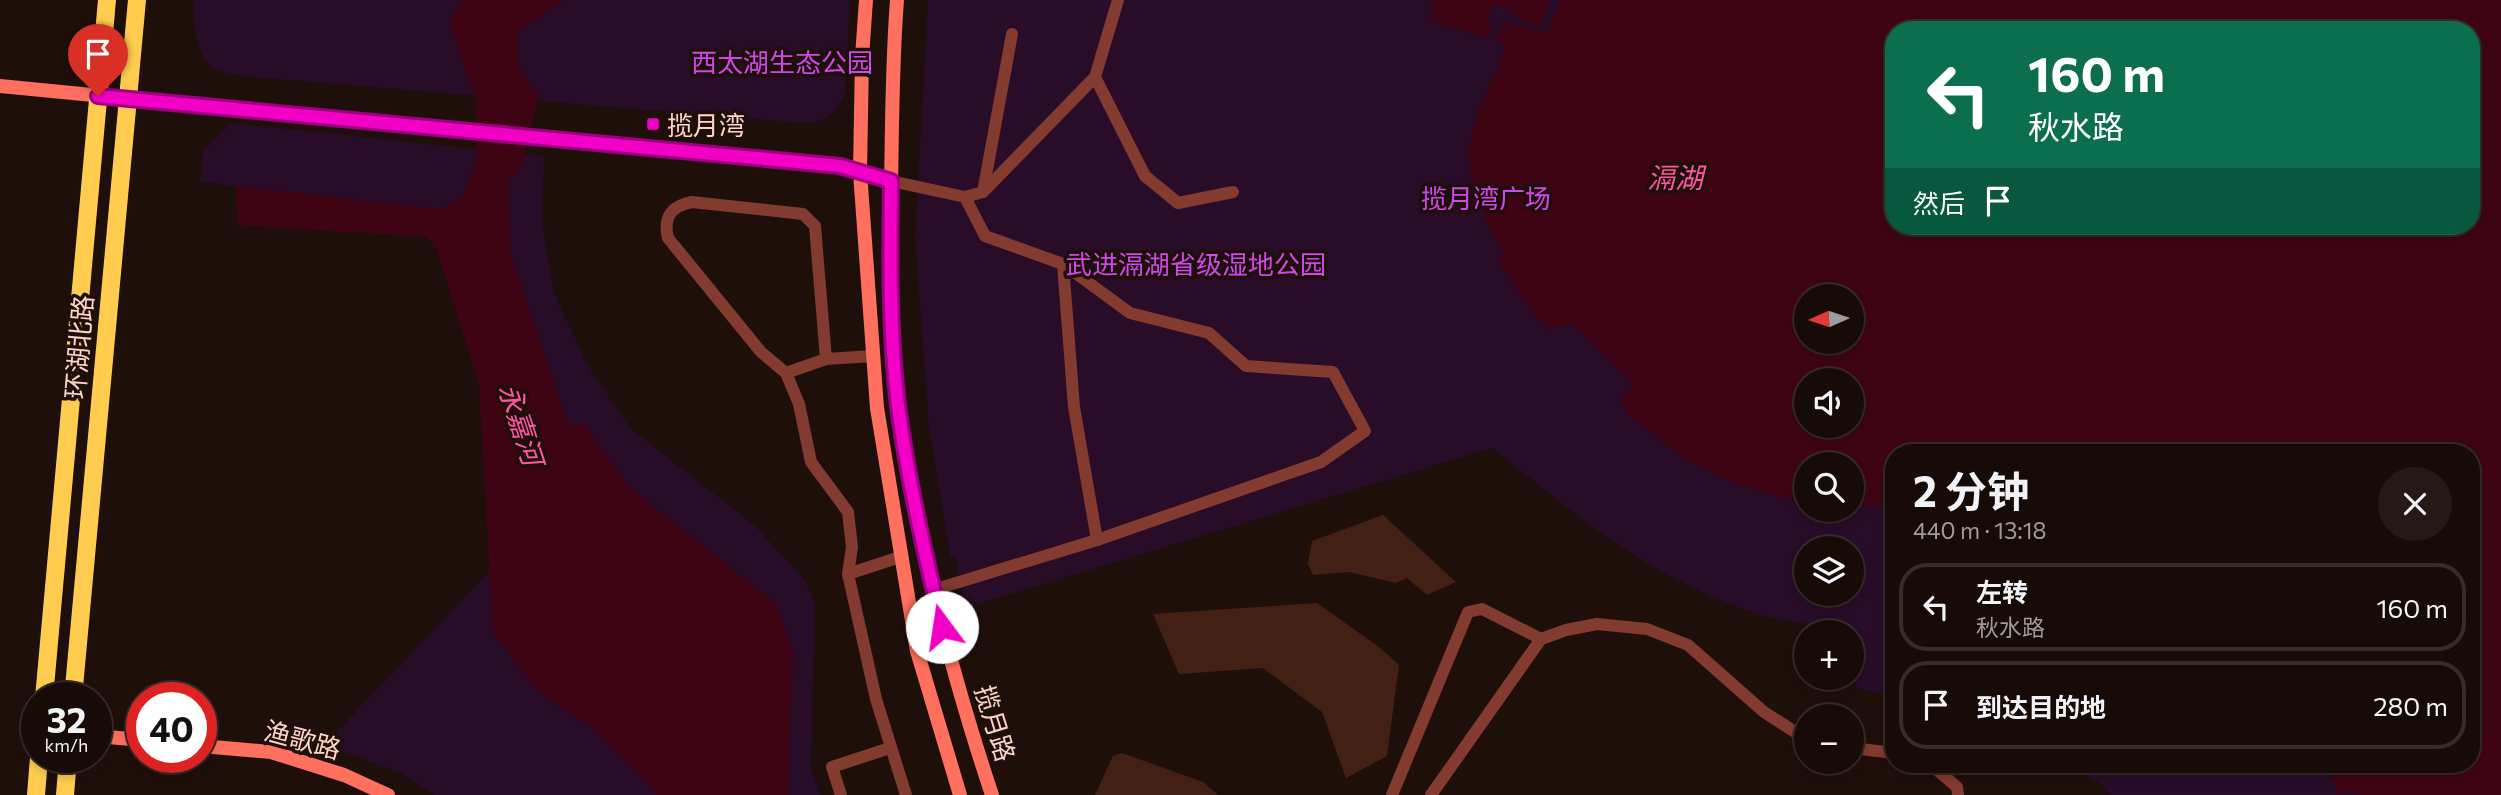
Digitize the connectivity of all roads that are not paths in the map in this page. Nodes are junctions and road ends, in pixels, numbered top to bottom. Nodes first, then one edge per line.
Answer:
1 (107, 0) edge
2 (137, 0) edge
3 (866, 0) edge
4 (897, 0) edge
5 (1118, 0) edge
6 (1012, 34) dead end
7 (1095, 77) junction
8 (0, 86) edge
9 (98, 96) junction
10 (126, 99) junction
11 (860, 172) junction
12 (891, 181) junction
13 (983, 192) junction
14 (1233, 192) dead end
15 (965, 197) junction
16 (1063, 264) junction
17 (873, 356) junction
18 (826, 359) junction
19 (786, 373) junction
20 (1097, 540) junction
21 (900, 557) junction
22 (848, 574) junction
23 (933, 590) junction
24 (1541, 639) junction
25 (45, 682) edge
26 (74, 682) edge
27 (1794, 731) edge
28 (217, 747) edge
29 (890, 748) junction
30 (1864, 749) edge
31 (1885, 752) edge
32 (38, 773) edge
33 (67, 773) edge
34 (1939, 773) edge
35 (1958, 791) edge
36 (36, 795) edge
37 (65, 795) edge
38 (388, 795) edge
39 (841, 795) edge
40 (906, 795) edge
41 (960, 795) edge
42 (992, 795) edge
43 (1392, 795) edge
44 (1431, 795) edge
45 (1973, 795) edge

1 - 9 main road, 环湖北路
2 - 10 main road, 环湖北路
3 - 11 street
4 - 12 street, 揽月路
5 - 7 lane
6 - 13 lane
7 - 13 lane
7 - 14 lane
8 - 9 street
9 - 10 street
9 - 25 main road, 环湖北路
10 - 11 street
10 - 26 main road, 环湖北路
11 - 12 street
11 - 17 street
12 - 15 lane
12 - 23 street, 揽月路
13 - 15 lane
15 - 16 lane
16 - 20 lane
16 - 20 lane
17 - 18 lane
17 - 21 street
18 - 19 lane
18 - 19 lane
19 - 22 lane
20 - 23 lane
21 - 22 lane
21 - 41 street
22 - 29 lane
23 - 42 street, 揽月路
24 - 27 lane
24 - 43 lane
24 - 44 lane
28 - 38 street, 渔歌路
29 - 39 lane
29 - 40 lane
30 - 31 lane
32 - 36 main road
33 - 37 main road
34 - 35 lane
35 - 45 lane

